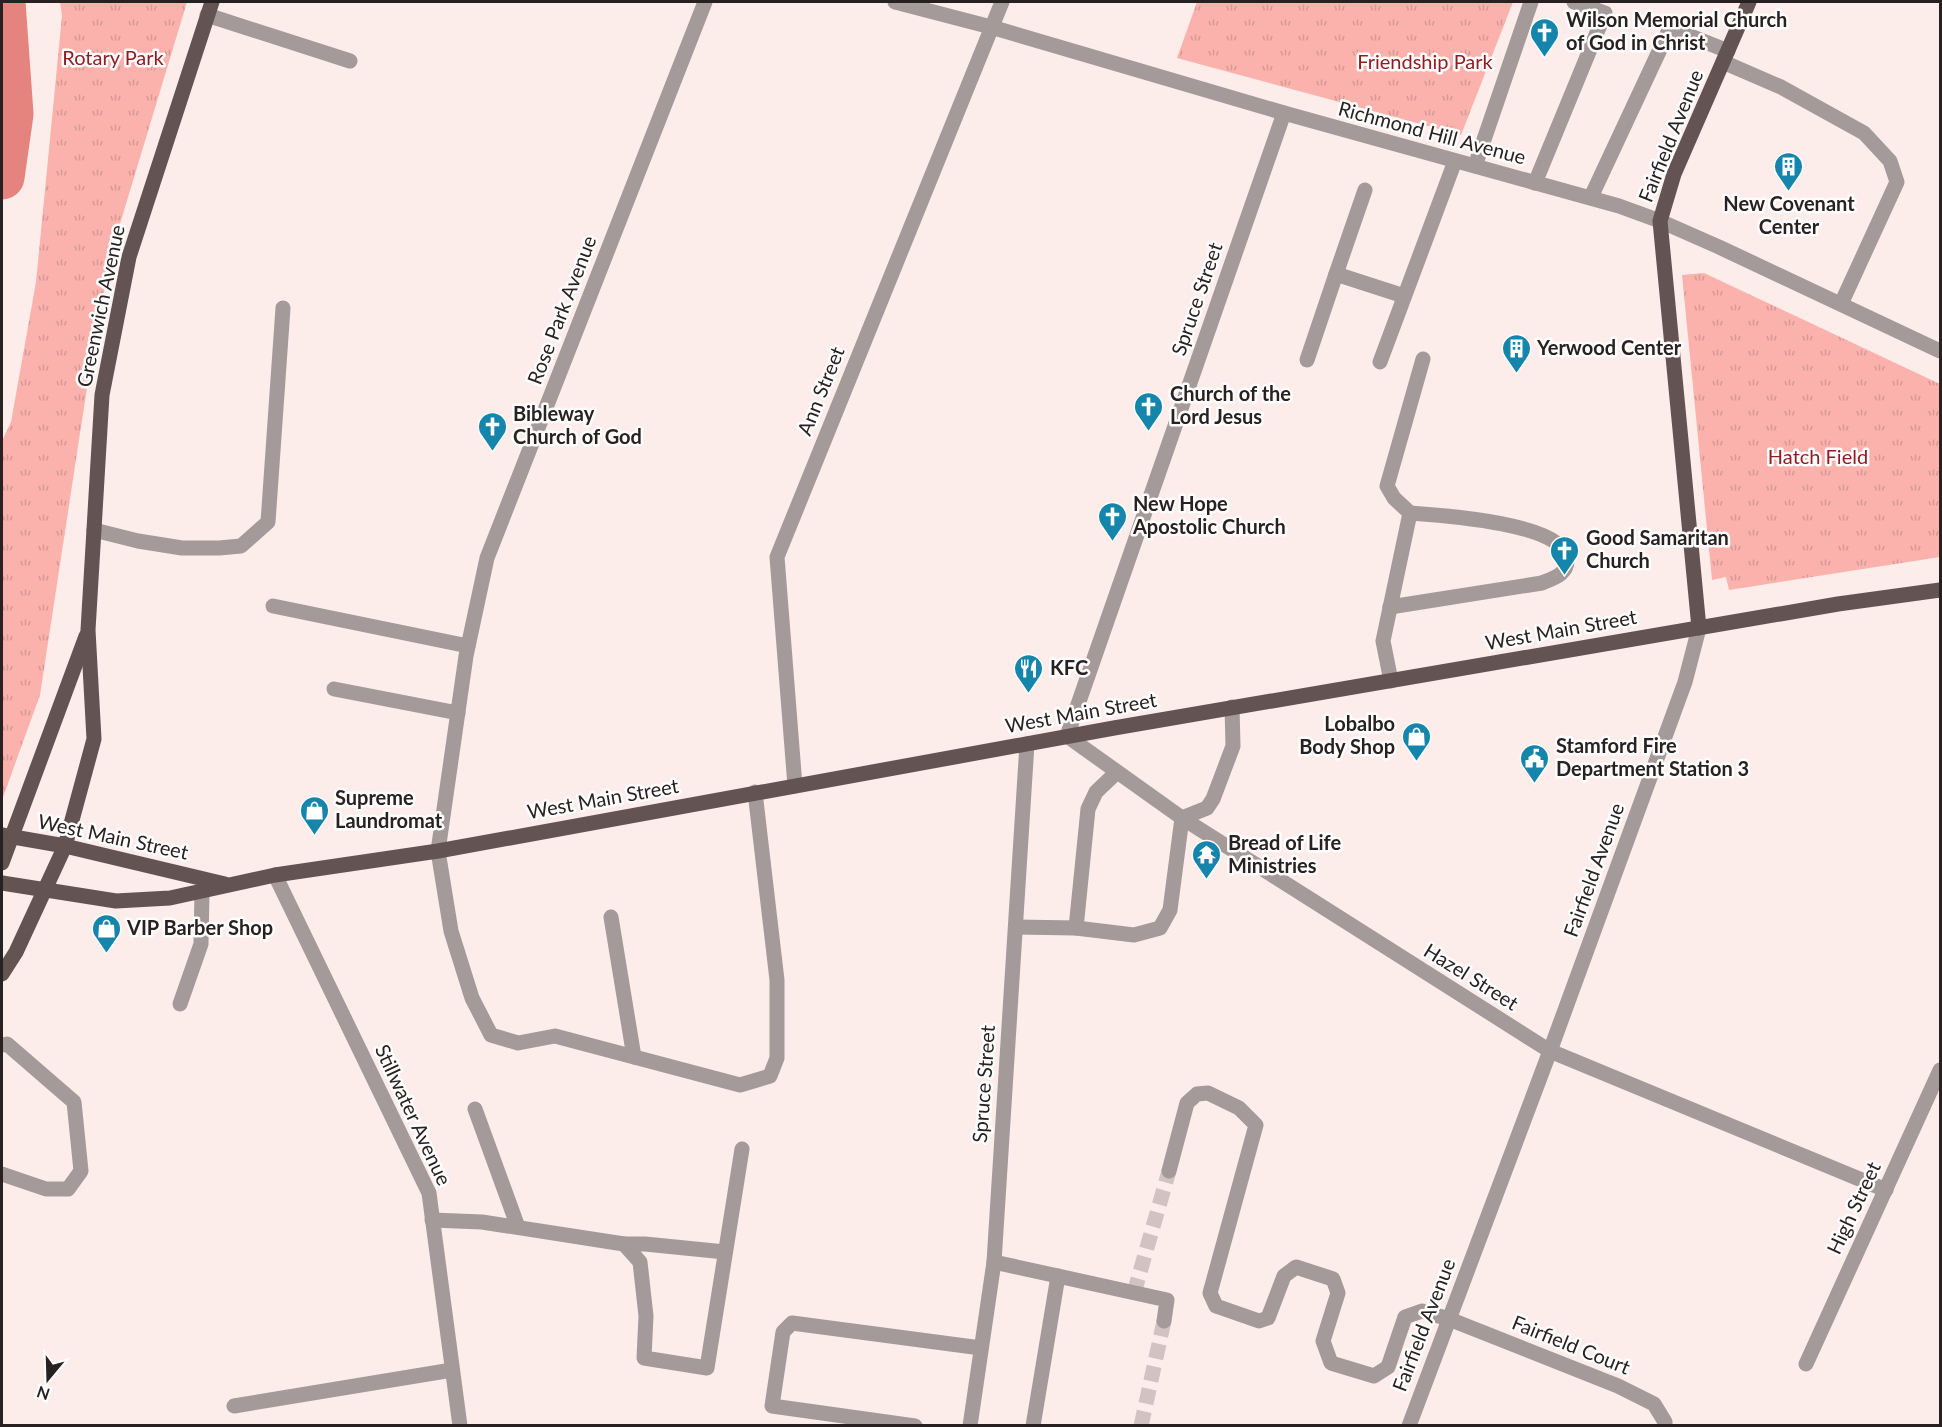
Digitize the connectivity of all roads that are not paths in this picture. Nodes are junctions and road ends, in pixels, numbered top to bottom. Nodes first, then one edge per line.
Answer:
1 (705, 2) edge
2 (895, 2) edge
3 (1002, 2) edge
4 (1531, 2) edge
5 (1574, 2) edge
6 (1749, 2) edge
7 (210, 8) edge
8 (991, 27) junction
9 (1725, 56) junction
10 (350, 61) dead end
11 (1284, 113) junction
12 (1455, 161) junction
13 (1475, 166) junction
14 (1534, 183) junction
15 (1365, 190) dead end
16 (1591, 197) junction
17 (1660, 221) junction
18 (1336, 274) junction
19 (1404, 296) junction
20 (1841, 304) junction
21 (283, 308) dead end
22 (1941, 351) edge
23 (1423, 359) dead end
24 (1307, 360) dead end
25 (1380, 362) dead end
26 (1410, 513) junction
27 (94, 530) junction
28 (1941, 590) edge
29 (273, 606) dead end
30 (1390, 608) junction
31 (1699, 628) junction
32 (88, 630) junction
33 (468, 646) junction
34 (1391, 681) junction
35 (334, 689) dead end
36 (1232, 708) junction
37 (458, 713) junction
38 (1067, 736) junction
39 (1027, 744) junction
40 (1117, 772) junction
41 (795, 786) junction
42 (756, 792) junction
43 (1182, 818) junction
44 (7, 836) edge
45 (65, 846) junction
46 (438, 851) junction
47 (2, 863) edge
48 (275, 875) junction
49 (2, 884) edge
50 (231, 886) junction
51 (46, 889) junction
52 (202, 892) junction
53 (611, 917) dead end
54 (1016, 927) junction
55 (1076, 928) junction
56 (2, 974) edge
57 (180, 1005) dead end
58 (2, 1045) edge
59 (1550, 1051) junction
60 (634, 1057) junction
61 (1941, 1070) edge
62 (475, 1109) dead end
63 (742, 1149) dead end
64 (1169, 1171) tunnel mouth
65 (2, 1174) edge
66 (1886, 1190) junction
67 (432, 1220) junction
68 (518, 1227) junction
69 (624, 1244) junction
70 (725, 1252) junction
71 (994, 1262) junction
72 (1058, 1276) junction
73 (1449, 1319) junction
74 (1164, 1321) tunnel mouth
75 (981, 1348) junction
76 (1806, 1364) dead end
77 (452, 1370) junction
78 (234, 1406) dead end
79 (460, 1425) edge
80 (915, 1425) edge
81 (970, 1425) edge
82 (1033, 1425) edge
83 (1409, 1425) edge
84 (1665, 1425) edge

1 - 33 street, Rose Park Avenue
2 - 8 street, Richmond Hill Avenue
3 - 8 street, Ann Street
4 - 13 street
5 - 14 street
6 - 9 main road, Fairfield Avenue
7 - 10 street
7 - 27 main road, Greenwich Avenue
8 - 11 street, Richmond Hill Avenue
8 - 41 street, Ann Street
9 - 16 street
9 - 17 main road, Fairfield Avenue
9 - 20 street
11 - 12 street, Richmond Hill Avenue
11 - 38 street, Spruce Street
12 - 13 street, Richmond Hill Avenue
12 - 19 street
13 - 14 street, Richmond Hill Avenue
14 - 16 street, Richmond Hill Avenue
15 - 18 street
16 - 17 street, Richmond Hill Avenue
17 - 20 street, Richmond Hill Avenue
17 - 31 main road, Fairfield Avenue
18 - 19 street
18 - 24 street
19 - 25 street
20 - 22 street, Richmond Hill Avenue
21 - 27 street
23 - 26 street
26 - 30 street
26 - 30 street
27 - 32 main road, Greenwich Avenue
28 - 31 main road, West Main Street
29 - 33 street
30 - 34 street
31 - 34 main road, West Main Street
31 - 59 street, Fairfield Avenue
32 - 44 main road, Greenwich Avenue
32 - 45 main road, Greenwich Avenue
33 - 37 street, Rose Park Avenue
34 - 36 main road, West Main Street
35 - 37 street
36 - 38 main road, West Main Street
36 - 43 street
37 - 46 street, Rose Park Avenue
38 - 39 main road, West Main Street
38 - 40 street, Hazel Street
39 - 41 main road, West Main Street
39 - 54 street, Spruce Street
40 - 43 street, Hazel Street
40 - 55 street
41 - 42 main road, West Main Street
42 - 46 main road, West Main Street
42 - 60 street
43 - 55 street
43 - 59 street, Hazel Street
44 - 45 main road, West Main Street
44 - 47 main road, West Main Street
45 - 50 main road, West Main Street
45 - 51 main road, Greenwich Avenue
46 - 48 main road, West Main Street
46 - 60 street, Rose Park Avenue
48 - 50 main road, West Main Street
48 - 67 street, Stillwater Avenue
49 - 51 main road, West Main Street
50 - 52 main road, West Main Street
51 - 52 main road, West Main Street
51 - 56 main road
52 - 57 street
53 - 60 street
54 - 55 street
54 - 71 street, Spruce Street
58 - 65 street
59 - 66 street, Hazel Street
59 - 73 street, Fairfield Avenue
61 - 66 street, High Street
62 - 68 street
63 - 70 street
64 - 73 street, Fairfield Court
66 - 76 street, High Street
67 - 68 street
67 - 77 street, Stillwater Avenue
68 - 69 street
69 - 70 street
69 - 70 street
71 - 72 street
71 - 75 street, Spruce Street
72 - 74 street
72 - 82 street
73 - 83 street, Fairfield Avenue
73 - 84 street, Fairfield Court
75 - 80 street
75 - 81 street, Spruce Street
77 - 78 street
77 - 79 street, Stillwater Avenue

